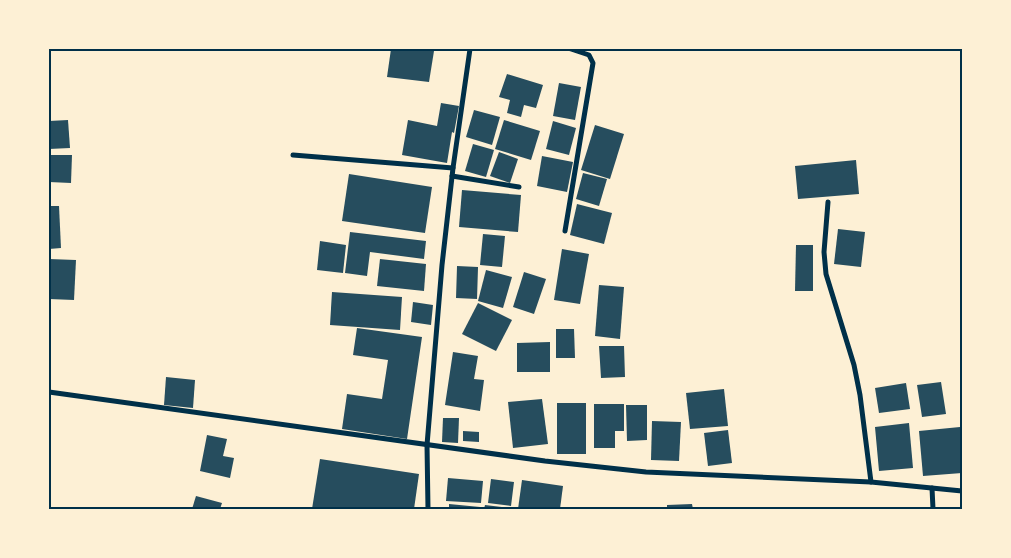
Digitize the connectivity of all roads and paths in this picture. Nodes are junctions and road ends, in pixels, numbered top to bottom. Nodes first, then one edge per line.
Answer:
1 (470, 49) edge
2 (571, 49) edge
3 (293, 154) dead end
4 (453, 168) junction
5 (452, 176) junction
6 (519, 187) dead end
7 (828, 202) dead end
8 (565, 230) dead end
9 (49, 392) edge
10 (426, 445) junction
11 (871, 482) junction
12 (932, 488) junction
13 (962, 491) edge
14 (428, 509) edge
15 (934, 509) edge

1 - 4 street
2 - 8 street
3 - 4 street
4 - 5 street
5 - 6 street
5 - 10 street
7 - 11 street
9 - 10 street
10 - 11 street
10 - 14 street
11 - 12 street
12 - 13 street
12 - 15 street

